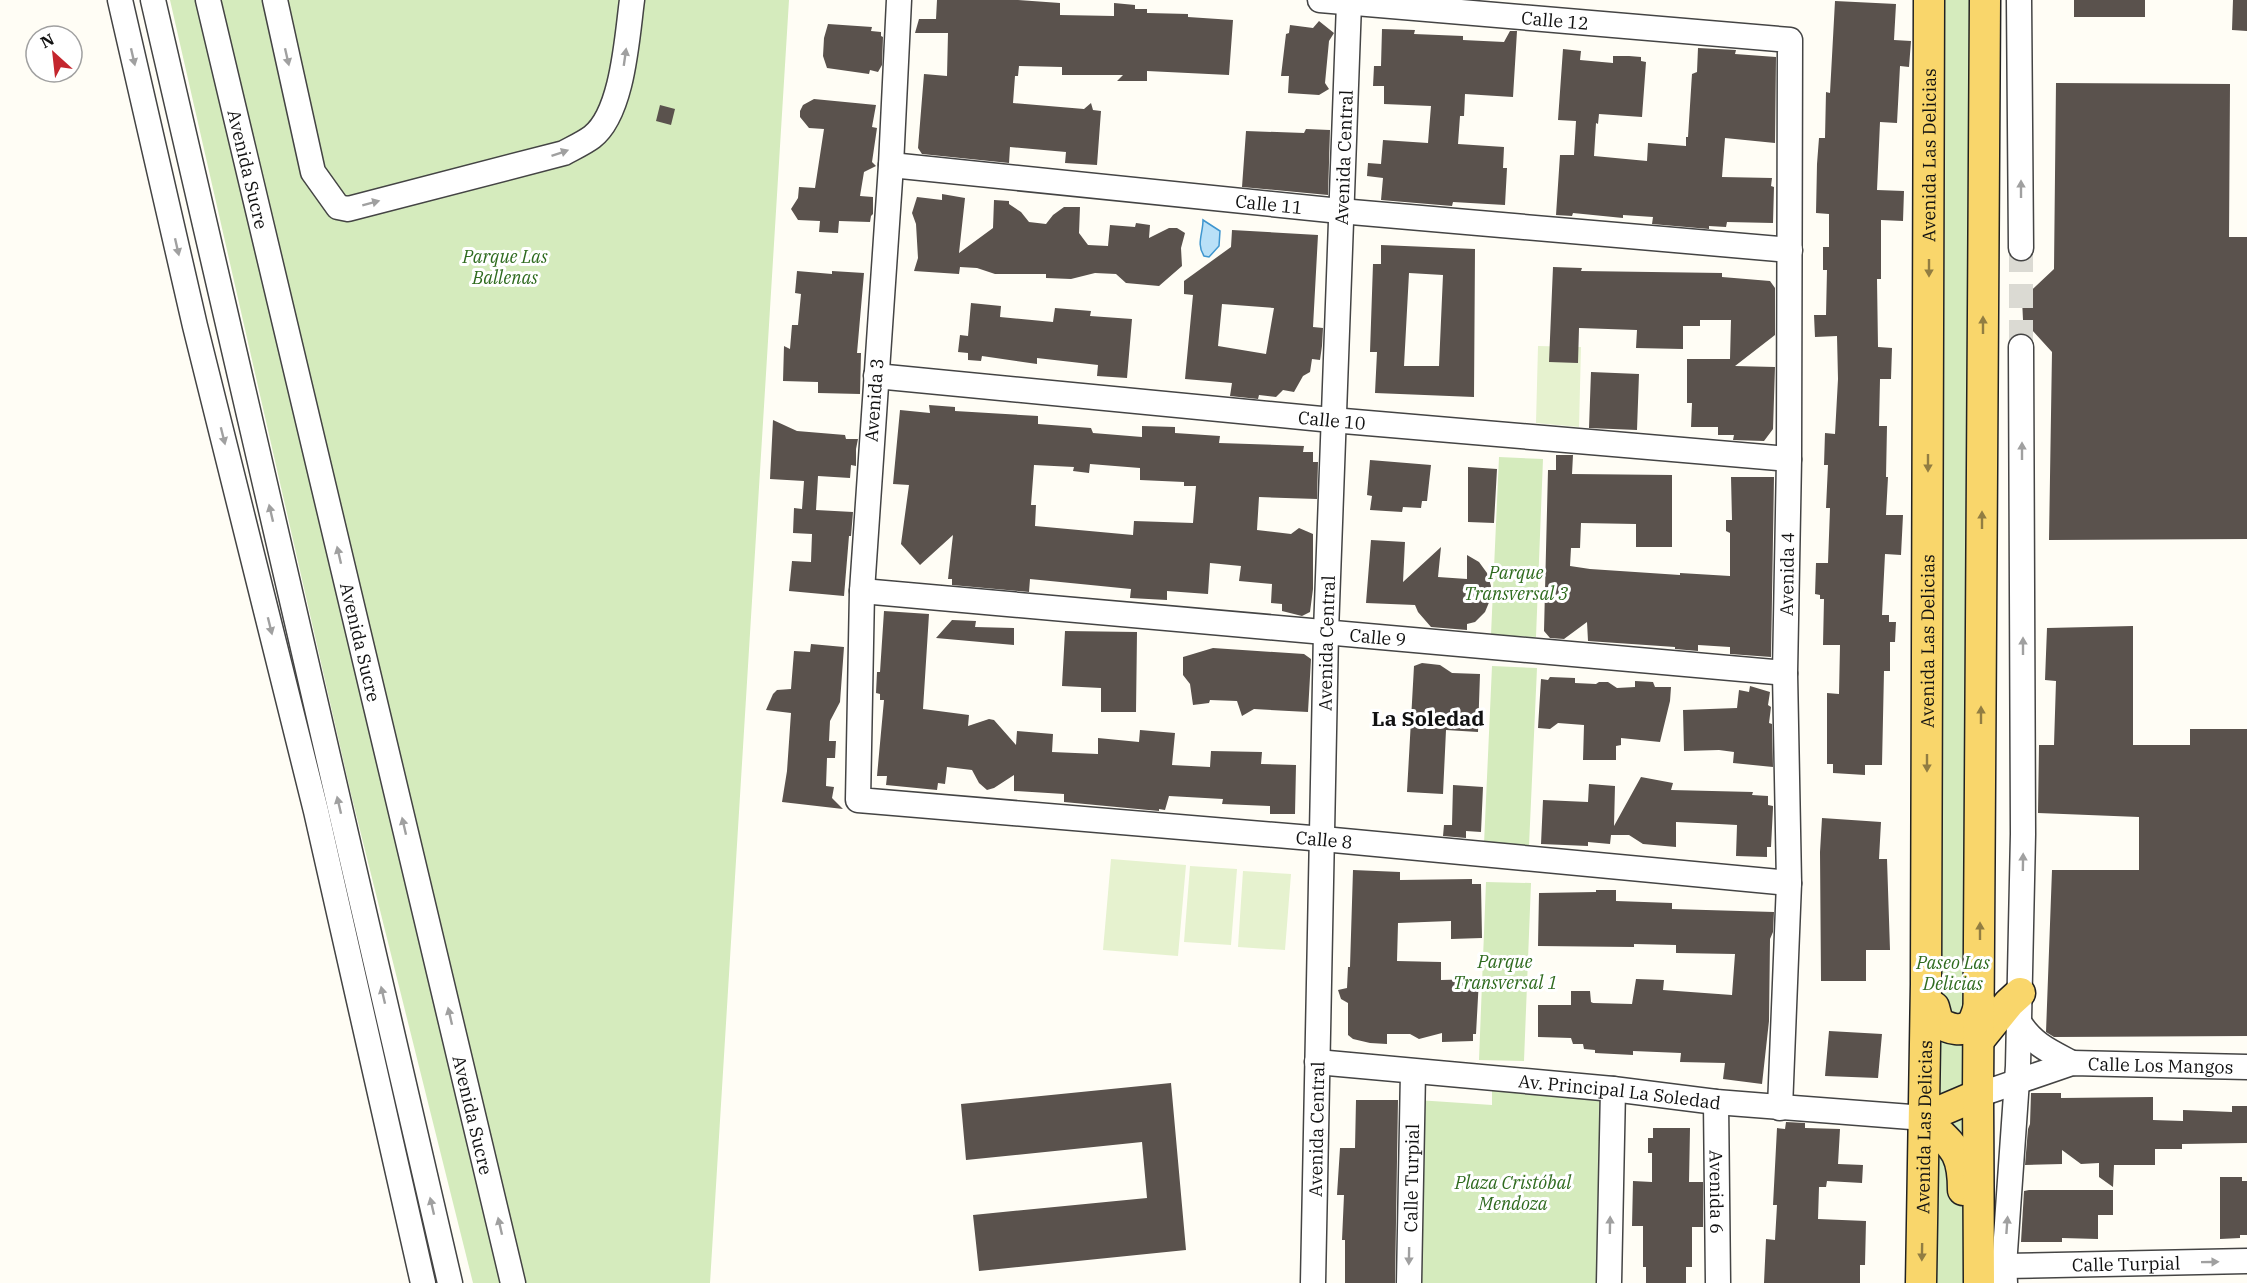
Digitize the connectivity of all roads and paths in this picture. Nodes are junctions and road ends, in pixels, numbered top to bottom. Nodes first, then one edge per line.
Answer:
1 (120, 0) edge
2 (153, 0) edge
3 (208, 0) edge
4 (275, 0) edge
5 (632, 0) edge
6 (899, 0) edge
7 (1320, 0) edge
8 (1929, 0) edge
9 (2019, 0) edge
10 (1349, 3) junction
11 (1984, 3) edge
12 (1790, 40) joint
13 (891, 165) junction
14 (1340, 211) junction
15 (2021, 248) tunnel mouth
16 (1790, 250) junction
17 (2021, 347) tunnel mouth
18 (876, 376) junction
19 (1332, 420) junction
20 (1789, 459) junction
21 (862, 591) junction
22 (1326, 632) junction
23 (1785, 673) junction
24 (858, 800) joint
25 (1323, 839) junction
26 (1789, 883) junction
27 (1930, 995) junction
28 (1980, 1003) junction
29 (2020, 1008) junction
30 (1979, 1040) junction
31 (1317, 1062) junction
32 (2072, 1063) junction
33 (2247, 1067) edge
34 (1413, 1072) junction
35 (2017, 1081) junction
36 (1613, 1089) junction
37 (1978, 1095) junction
38 (1716, 1102) junction
39 (1780, 1108) junction
40 (1924, 1118) junction
41 (1923, 1180) junction
42 (1963, 1181) junction
43 (2247, 1261) edge
44 (2005, 1274) edge
45 (423, 1283) edge
46 (450, 1283) edge
47 (513, 1283) edge
48 (1313, 1283) edge
49 (1409, 1283) edge
50 (1609, 1283) edge
51 (1718, 1283) edge
52 (1921, 1283) edge
53 (1964, 1283) edge
54 (1978, 1283) edge

1 -> 45 street
46 -> 2 street
47 -> 3 street, Avenida Sucre
4 -> 5 street
6 - 13 street, Avenida 3
7 - 10 street, Calle 12
8 -> 27 main road, Avenida Las Delicias
15 -> 9 street
10 - 12 street, Calle 12
10 - 14 street, Avenida Central
28 -> 11 main road
12 - 16 street, Avenida 4
13 - 14 street, Calle 11
13 - 18 street, Avenida 3
14 - 16 street, Calle 11
14 - 19 street, Avenida Central
16 - 20 street, Avenida 4
29 -> 17 street
18 - 19 street, Calle 10
18 - 21 street, Avenida 3
19 - 20 street, Calle 10
19 - 22 street, Avenida Central
20 - 23 street, Avenida 4
21 - 22 street, Calle 9
21 - 24 street, Avenida 3
22 - 23 street, Calle 9
22 - 25 street, Avenida Central
23 - 26 street, Avenida 4
24 - 25 street, Calle 8
25 - 26 street, Calle 8
25 - 31 street, Avenida Central
26 - 39 street, Avenida 4
27 - 28 main road
27 - 37 main road
27 - 40 main road, Avenida Las Delicias
28 - 30 main road
29 - 30 main road
29 - 32 street
29 - 35 street
30 - 37 main road
31 - 34 street, Av. Principal La Soledad
31 - 48 street, Avenida Central
32 - 33 street, Calle Los Mangos
32 - 35 street
34 - 36 street, Av. Principal La Soledad
34 -> 49 street, Calle Turpial
35 - 37 street
44 -> 35 street
36 - 38 street, Av. Principal La Soledad
50 -> 36 street
37 - 40 main road
37 - 54 main road
38 - 39 street, Av. Principal La Soledad
38 - 51 street, Avenida 6
39 - 40 street, Av. Principal La Soledad
40 - 41 main road, Avenida Las Delicias
40 - 42 main road
41 - 42 main road
41 -> 52 main road, Avenida Las Delicias
42 - 53 main road
44 -> 43 street, Calle Turpial

